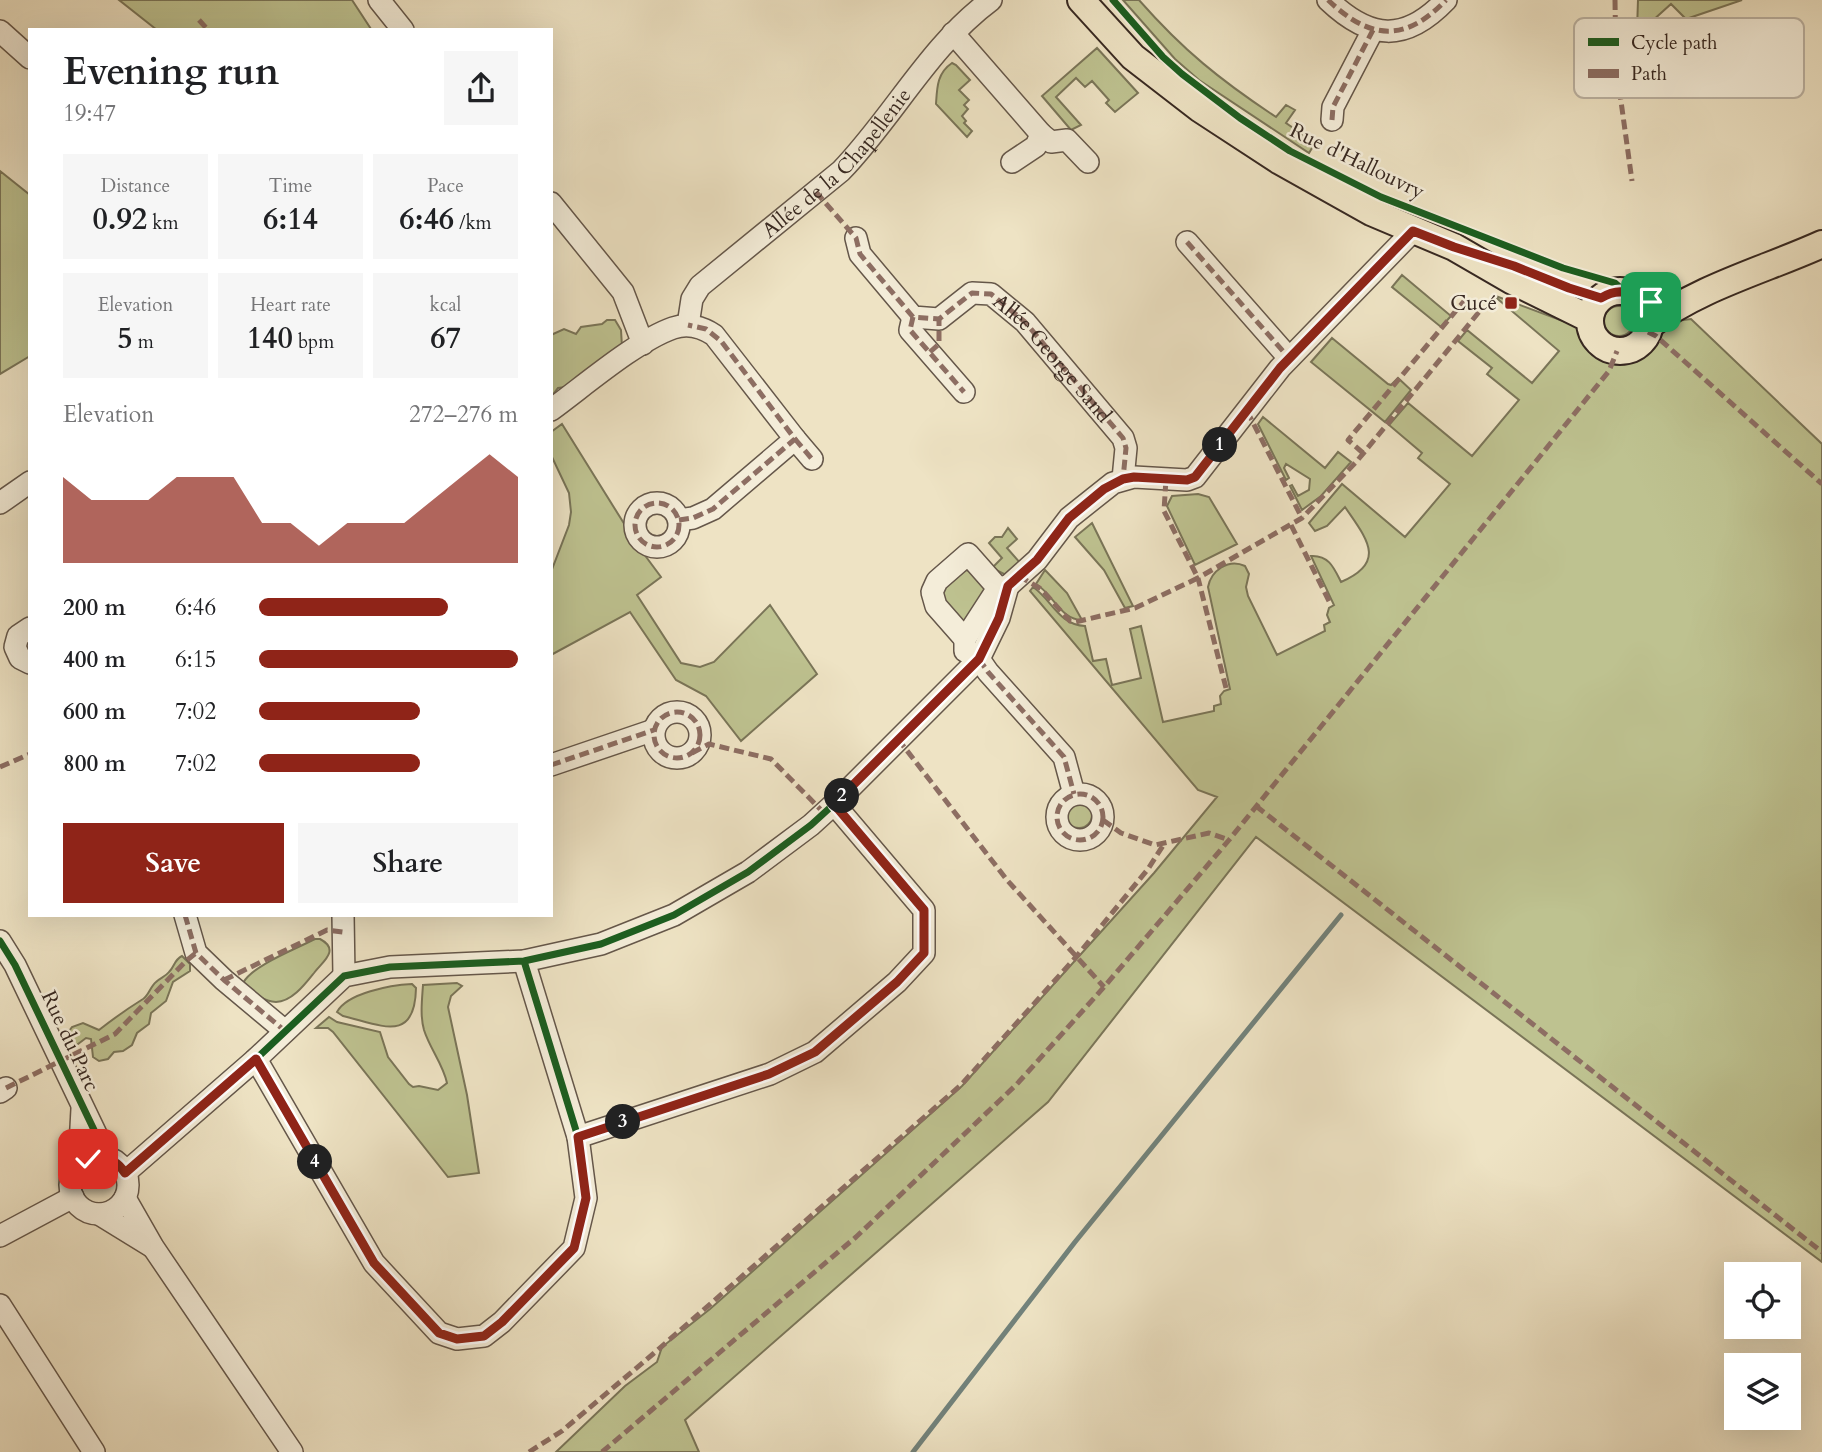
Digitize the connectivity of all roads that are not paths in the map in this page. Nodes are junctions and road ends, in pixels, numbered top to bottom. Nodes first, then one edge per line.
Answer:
1 (379, 0) edge
2 (991, 0) edge
3 (1081, 0) edge
4 (1098, 0) edge
5 (1328, 0) edge
6 (1446, 0) edge
7 (401, 28) edge
8 (1373, 30) junction
9 (0, 31) edge
10 (953, 33) junction
11 (28, 56) edge
12 (1161, 77) junction
13 (1332, 120) dead end
14 (1041, 134) junction
15 (1012, 162) dead end
16 (1088, 162) dead end
17 (553, 205) edge
18 (1413, 231) junction
19 (856, 238) dead end
20 (1186, 242) dead end
21 (1822, 244) edge
22 (1596, 309) junction
23 (1647, 314) junction
24 (914, 317) junction
25 (939, 319) junction
26 (688, 326) junction
27 (643, 344) junction
28 (930, 352) junction
29 (1289, 358) junction
30 (964, 392) dead end
31 (553, 409) edge
32 (795, 439) junction
33 (812, 459) dead end
34 (1123, 479) junction
35 (28, 483) edge
36 (0, 503) edge
37 (678, 520) dead end
38 (1003, 587) junction
39 (15, 634) edge
40 (965, 639) junction
41 (28, 662) edge
42 (972, 665) junction
43 (654, 730) dead end
44 (553, 764) edge
45 (1074, 794) dead end
46 (834, 804) junction
47 (186, 917) edge
48 (343, 917) edge
49 (0, 941) edge
50 (524, 961) junction
51 (344, 976) junction
52 (285, 1031) junction
53 (256, 1059) junction
54 (82, 1109) junction
55 (578, 1137) junction
56 (107, 1157) junction
57 (79, 1164) junction
58 (125, 1173) junction
59 (72, 1196) junction
60 (125, 1198) junction
61 (99, 1214) junction
62 (0, 1236) edge
63 (153, 1247) junction
64 (0, 1305) edge
65 (94, 1452) edge
66 (292, 1452) edge

1 - 7 street
2 - 10 street, Allée de la Chapellenie
3 - 12 main road, Rue d'Hallouvry
4 - 12 main road, Rue d'Hallouvry
5 - 8 street
6 - 8 street
8 - 13 street
9 - 11 street
10 - 14 street
10 - 26 street, Allée de la Chapellenie
12 - 18 main road, Rue d'Hallouvry
14 - 15 street
14 - 16 street
17 - 27 street
18 - 22 main road, Rue d'Hallouvry
18 - 29 street
19 - 24 street
20 - 29 street
21 - 23 main road
22 - 23 main road
22 - 23 main road
24 - 25 street
24 - 28 street
25 - 28 street
25 - 34 street, Allée George Sand
26 - 27 street
26 - 32 street
27 - 31 street
28 - 30 street
29 - 34 street
32 - 33 street
32 - 37 street
34 - 38 street
35 - 36 street
38 - 40 street
38 - 40 street
38 - 42 street
39 - 41 street
40 - 42 street
42 - 45 street
42 - 46 street
43 - 44 street
46 - 50 street
46 - 55 street
47 - 52 street
48 - 51 street
49 - 54 street, Rue du Parc
50 - 51 street
50 - 55 street
51 - 52 street
52 - 53 street
53 - 55 street
53 - 58 street
54 - 56 street, Rue du Parc
54 - 57 street, Rue du Parc
56 - 57 street
56 - 58 street
57 - 59 street
58 - 60 street
59 - 61 street
59 - 62 street
60 - 61 street
60 - 63 street
61 - 63 street
63 - 66 street
64 - 65 street

